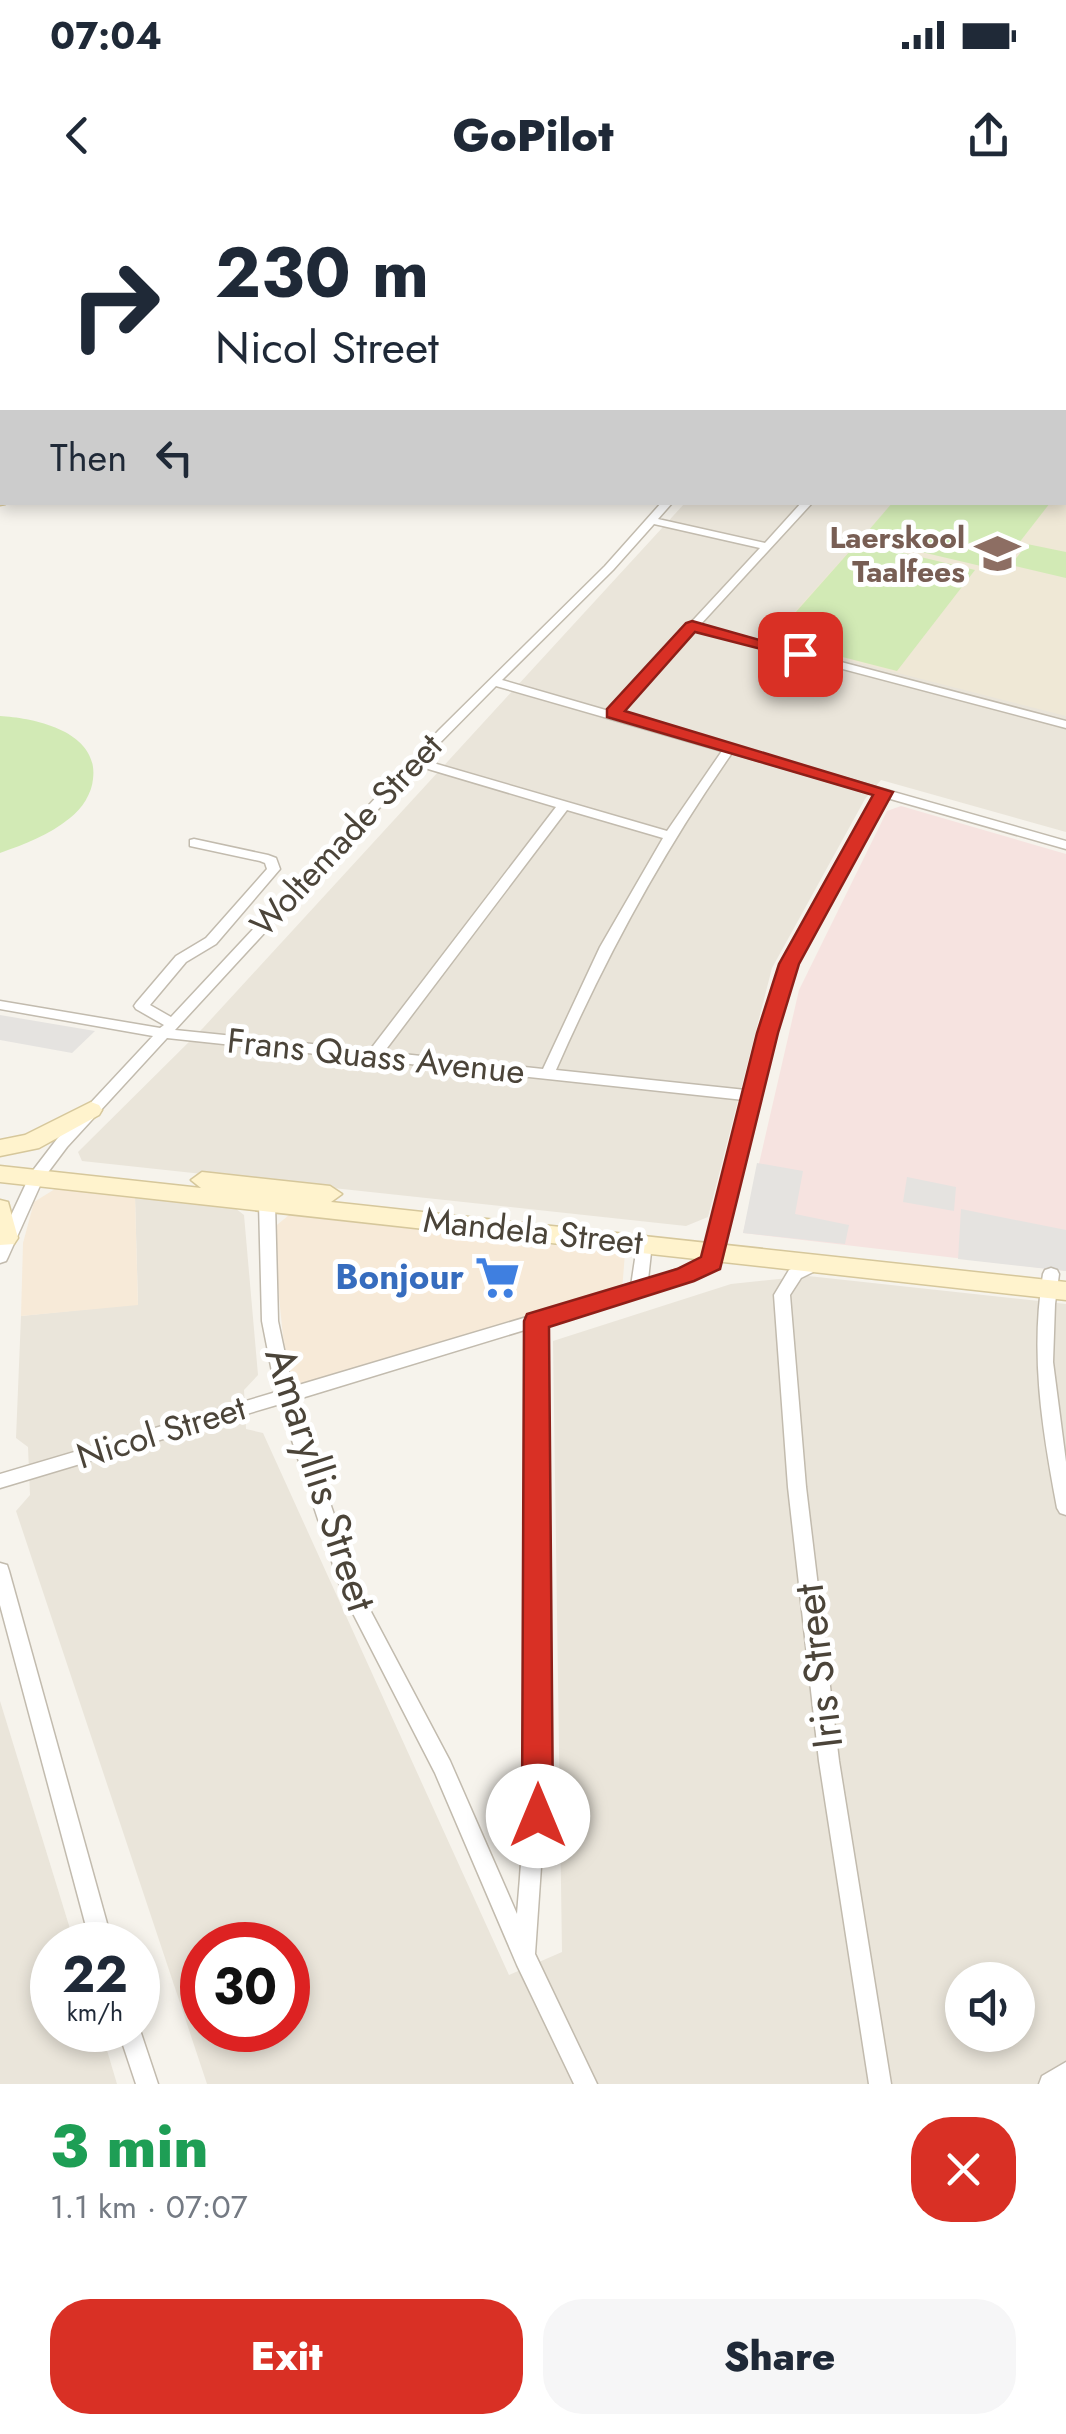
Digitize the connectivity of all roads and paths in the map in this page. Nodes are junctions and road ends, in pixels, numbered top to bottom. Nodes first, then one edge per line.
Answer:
1 (665, 505) edge
2 (805, 505) edge
3 (651, 520) junction
4 (765, 546) junction
5 (692, 626) junction
6 (494, 682) junction
7 (613, 713) junction
8 (1066, 725) edge
9 (729, 749) junction
10 (416, 762) junction
11 (884, 792) junction
12 (564, 805) junction
13 (668, 835) junction
14 (194, 843) dead end
15 (1066, 845) edge
16 (0, 1006) edge
17 (166, 1027) junction
18 (374, 1055) junction
19 (547, 1076) junction
20 (753, 1096) junction
21 (92, 1110) junction
22 (0, 1148) edge
23 (0, 1159) edge
24 (40, 1171) junction
25 (0, 1174) edge
26 (270, 1196) junction
27 (0, 1208) edge
28 (644, 1243) junction
29 (718, 1244) junction
30 (3, 1248) edge
31 (818, 1263) junction
32 (1058, 1283) edge
33 (639, 1290) junction
34 (536, 1321) junction
35 (285, 1395) junction
36 (0, 1481) edge
37 (1066, 1508) edge
38 (0, 1571) edge
39 (96, 1922) edge
40 (524, 1957) junction
41 (137, 2052) edge
42 (1066, 2073) edge
43 (148, 2084) edge
44 (586, 2084) edge
45 (880, 2084) edge
46 (1050, 2084) edge

1 - 3 street, Woltemade Street
2 - 4 street
3 - 4 street
3 - 6 street, Woltemade Street
4 - 5 street
5 - 7 street
5 - 8 street
6 - 7 street
6 - 10 street, Woltemade Street
7 - 9 street
9 - 11 street
9 - 13 street
10 - 12 street
10 - 17 street, Woltemade Street
11 - 15 street
11 - 20 street
12 - 13 street
12 - 18 street
13 - 19 street
14 - 17 street
16 - 17 street, Frans Quass Avenue
17 - 18 street, Frans Quass Avenue
17 - 21 street, Woltemade Street
18 - 19 street, Frans Quass Avenue
19 - 20 street, Frans Quass Avenue
20 - 29 street
21 - 22 main road
21 - 24 street, Woltemade Street
23 - 24 main road, Mandela Street
24 - 25 main road, Mandela Street
24 - 26 main road, Mandela Street
24 - 30 street, Woltemade Street
26 - 28 main road, Mandela Street
26 - 29 main road, Mandela Street
26 - 35 street, Amaryllis Street
27 - 30 main road
28 - 29 main road, Mandela Street
28 - 33 street
29 - 31 main road, Mandela Street
29 - 32 main road, Mandela Street
29 - 33 street, Nicol Street
31 - 32 main road, Mandela Street
31 - 45 street, Iris Street
32 - 37 street
33 - 34 street, Nicol Street
34 - 35 street, Nicol Street
34 - 40 street
35 - 36 street, Nicol Street
35 - 40 street, Amaryllis Street
38 - 39 street
40 - 44 street, Amaryllis Street
41 - 43 street
42 - 46 street

